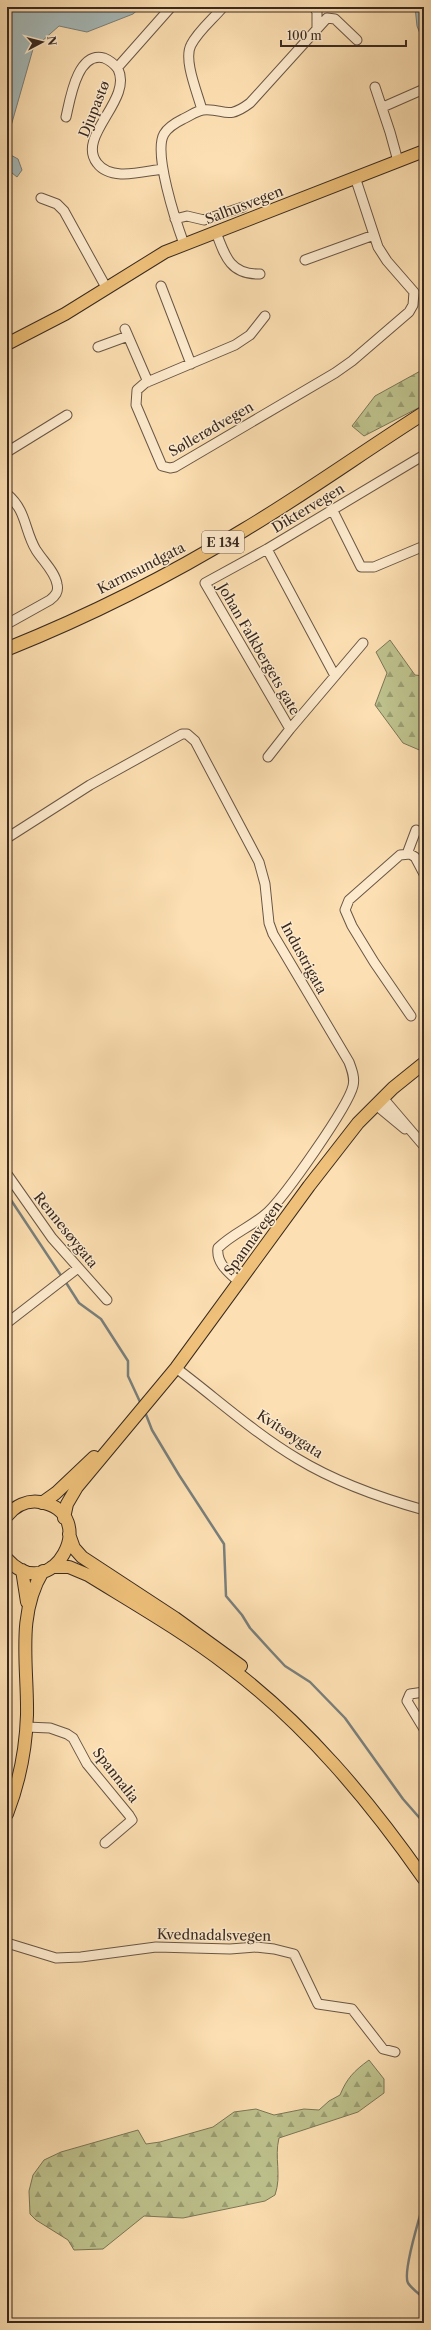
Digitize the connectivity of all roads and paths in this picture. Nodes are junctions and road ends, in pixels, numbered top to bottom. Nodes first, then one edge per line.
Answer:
1 (171, 7) edge
2 (223, 7) edge
3 (314, 7) edge
4 (317, 27) junction
5 (357, 40) dead end
6 (117, 68) junction
7 (375, 87) dead end
8 (424, 89) edge
9 (383, 107) junction
10 (202, 110) junction
11 (66, 117) dead end
12 (424, 151) edge
13 (398, 161) junction
14 (163, 168) junction
15 (356, 177) junction
16 (41, 198) dead end
17 (243, 207) dead end
18 (176, 219) junction
19 (216, 232) junction
20 (374, 235) junction
21 (184, 244) junction
22 (305, 260) dead end
23 (260, 274) dead end
24 (161, 286) dead end
25 (107, 289) junction
26 (265, 316) dead end
27 (8, 340) edge
28 (98, 348) dead end
29 (192, 364) junction
30 (148, 382) junction
31 (424, 413) edge
32 (67, 415) dead end
33 (424, 420) edge
34 (7, 452) edge
35 (364, 454) junction
36 (424, 454) edge
37 (7, 494) edge
38 (332, 509) junction
39 (424, 546) edge
40 (267, 548) junction
41 (205, 583) joint
42 (7, 624) edge
43 (363, 643) dead end
44 (7, 649) edge
45 (335, 676) junction
46 (290, 729) junction
47 (268, 757) dead end
48 (416, 830) dead end
49 (7, 838) edge
50 (407, 854) junction
51 (424, 874) edge
52 (411, 1016) dead end
53 (424, 1063) edge
54 (379, 1101) junction
55 (421, 1135) edge
56 (424, 1146) edge
57 (7, 1174) edge
58 (78, 1268) junction
59 (239, 1282) junction
60 (108, 1300) dead end
61 (7, 1323) edge
62 (176, 1368) junction
63 (116, 1440) junction
64 (42, 1503) junction
65 (10, 1510) edge
66 (424, 1510) edge
67 (64, 1518) junction
68 (69, 1534) junction
69 (8, 1562) edge
70 (48, 1569) junction
71 (22, 1570) junction
72 (27, 1613) junction
73 (424, 1692) edge
74 (26, 1727) junction
75 (424, 1730) edge
76 (10, 1794) edge
77 (7, 1814) edge
78 (105, 1843) dead end
79 (424, 1865) edge
80 (424, 1879) edge
81 (7, 1943) edge
82 (396, 2052) dead end

1 - 6 street, Djupastø
2 - 10 street
3 - 4 street
4 - 5 street
4 - 10 street
6 - 11 street, Djupastø
6 - 14 street, Djupastø
7 - 9 street
8 - 9 street
9 - 13 street
10 - 14 street
12 - 13 main road, Salhusvegen
13 - 15 main road, Salhusvegen
14 - 18 street
15 - 19 main road, Salhusvegen
15 - 20 street
16 - 25 street
17 - 18 street
18 - 21 street
19 - 21 main road, Salhusvegen
19 - 23 street
20 - 22 street
20 - 30 street, Søllerødvegen
21 - 25 main road, Salhusvegen
24 - 29 street
25 - 27 main road, Salhusvegen
26 - 29 street, Søllerødvegen
28 - 30 street
29 - 30 street, Søllerødvegen
31 - 35 highway, Karmsundgata / E 134
32 - 34 street
33 - 35 highway, Karmsundgata / E 134
35 - 44 highway, Karmsundgata / E 134
36 - 38 street, Diktervegen
37 - 42 street
38 - 39 street
38 - 40 street, Diktervegen
40 - 41 street, Diktervegen
40 - 45 street
41 - 46 street, Johan Falkbergets gate
43 - 45 street, Johan Falkbergets gate
45 - 46 street, Johan Falkbergets gate
46 - 47 street, Johan Falkbergets gate
48 - 50 street
49 - 59 street, Industrigata
50 - 51 street
50 - 52 street
53 - 54 main road, Spannavegen
54 - 55 street
54 - 59 main road, Spannavegen
55 - 56 street
57 - 58 street, Rennesøygata
58 - 60 street, Rennesøygata
58 - 61 street
59 - 62 main road, Spannavegen
62 - 63 main road, Spannavegen
62 - 66 street, Kvitsøygata
63 - 64 main road
63 - 67 main road
64 - 65 main road
64 - 67 main road
67 - 68 main road
68 - 70 main road
68 - 79 main road
69 - 71 main road
70 - 71 main road
70 - 72 main road
70 - 80 main road
71 - 72 main road
72 - 74 main road
73 - 75 street
74 - 76 main road
74 - 78 street, Spannalia
76 - 77 main road
81 - 82 street, Kvednadalsvegen

